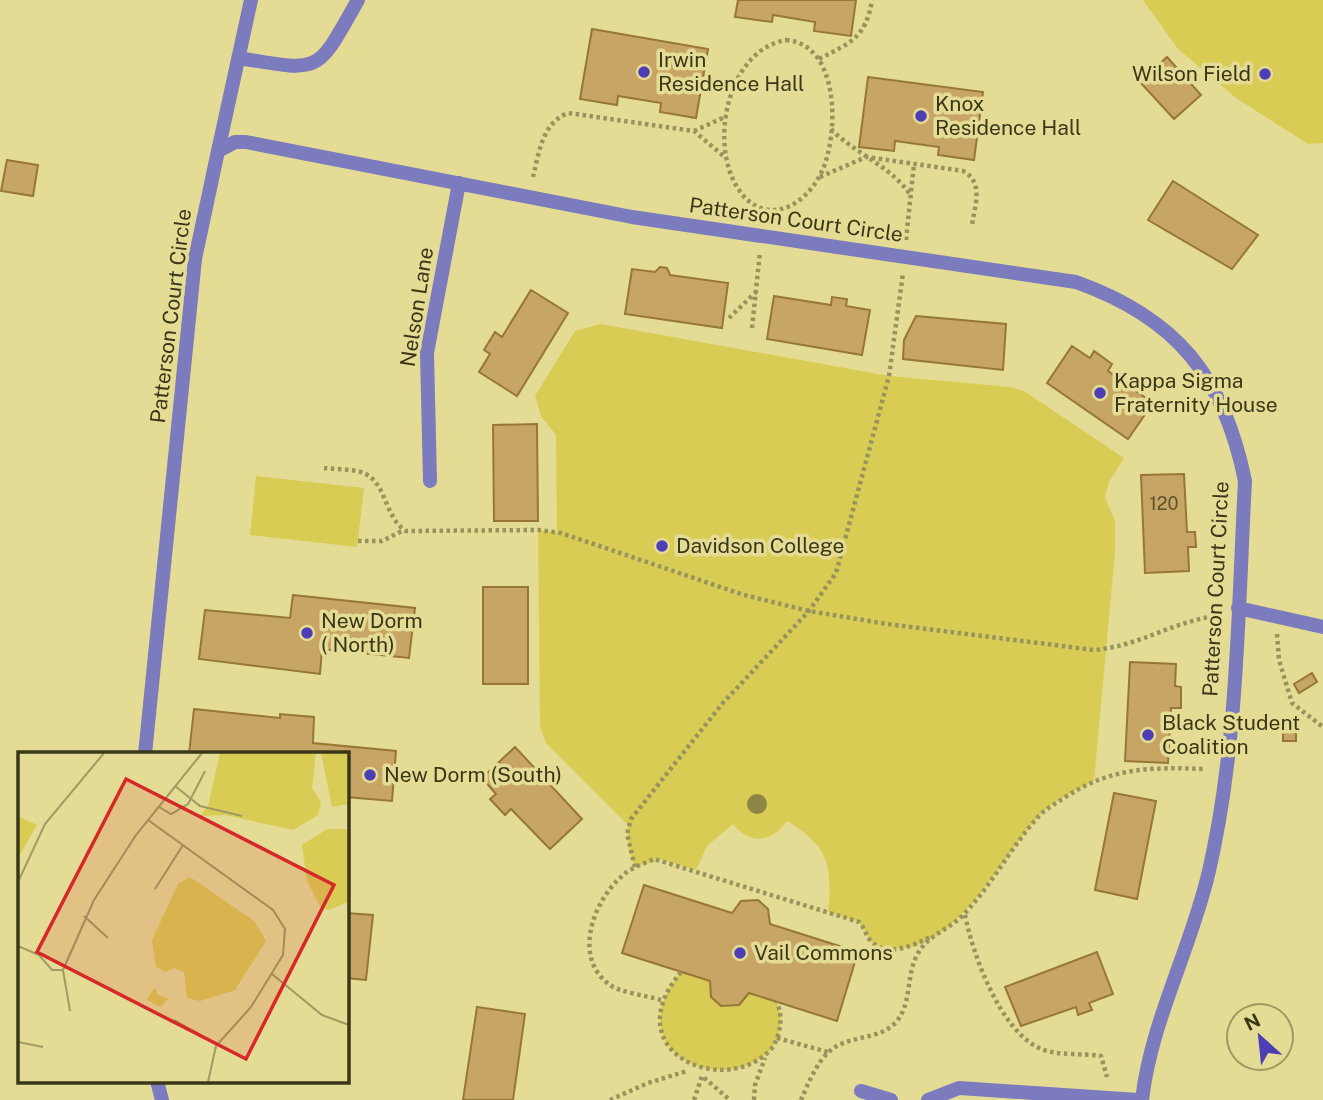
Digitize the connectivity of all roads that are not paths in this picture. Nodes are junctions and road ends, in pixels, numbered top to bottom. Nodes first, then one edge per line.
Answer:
1 (251, 0) edge
2 (358, 0) edge
3 (239, 58) junction
4 (218, 151) junction
5 (459, 183) junction
6 (430, 481) dead end
7 (1238, 608) junction
8 (1323, 627) edge
9 (145, 752) edge
10 (157, 1082) edge
11 (861, 1091) dead end
12 (162, 1100) edge
13 (891, 1100) edge
14 (928, 1100) edge
15 (1140, 1100) edge

1 - 3 street
2 - 3 street
3 - 4 street
4 - 5 street, Patterson Court Circle
4 - 9 street, Patterson Court Circle
5 - 6 street, Nelson Lane
5 - 7 street, Patterson Court Circle
7 - 8 street
7 - 15 street, Patterson Court Circle
10 - 12 street
11 - 13 street
14 - 15 street

